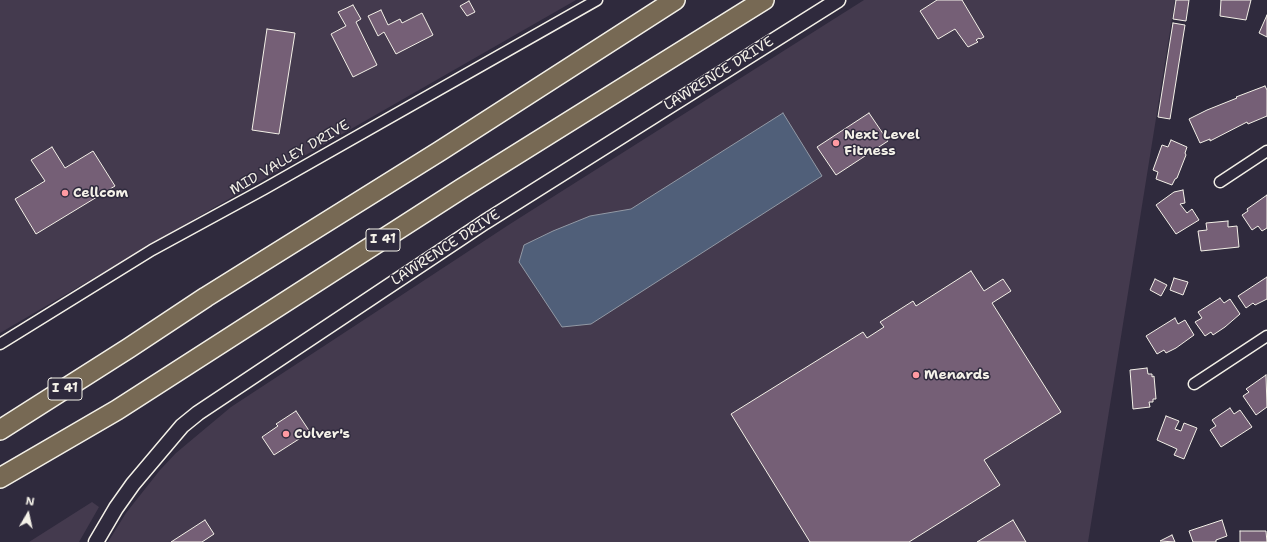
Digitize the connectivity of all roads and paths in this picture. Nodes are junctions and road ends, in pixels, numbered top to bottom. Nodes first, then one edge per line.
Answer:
1 (597, 0) edge
2 (674, 0) edge
3 (764, 0) edge
4 (838, 0) edge
5 (1267, 151) edge
6 (1220, 182) dead end
7 (1267, 336) edge
8 (0, 344) edge
9 (129, 348) junction
10 (1194, 384) dead end
11 (117, 410) junction
12 (0, 416) edge
13 (0, 430) edge
14 (0, 478) edge
15 (0, 490) edge
16 (96, 542) edge

1 - 8 street, MID VALLEY DRIVE
2 - 9 highway, I 41
3 - 11 highway, I 41
4 - 16 main road, LAWRENCE DRIVE
5 - 6 street
7 - 10 street
9 - 12 highway
9 - 13 highway, I 41
11 - 14 highway, I 41
11 - 15 highway

